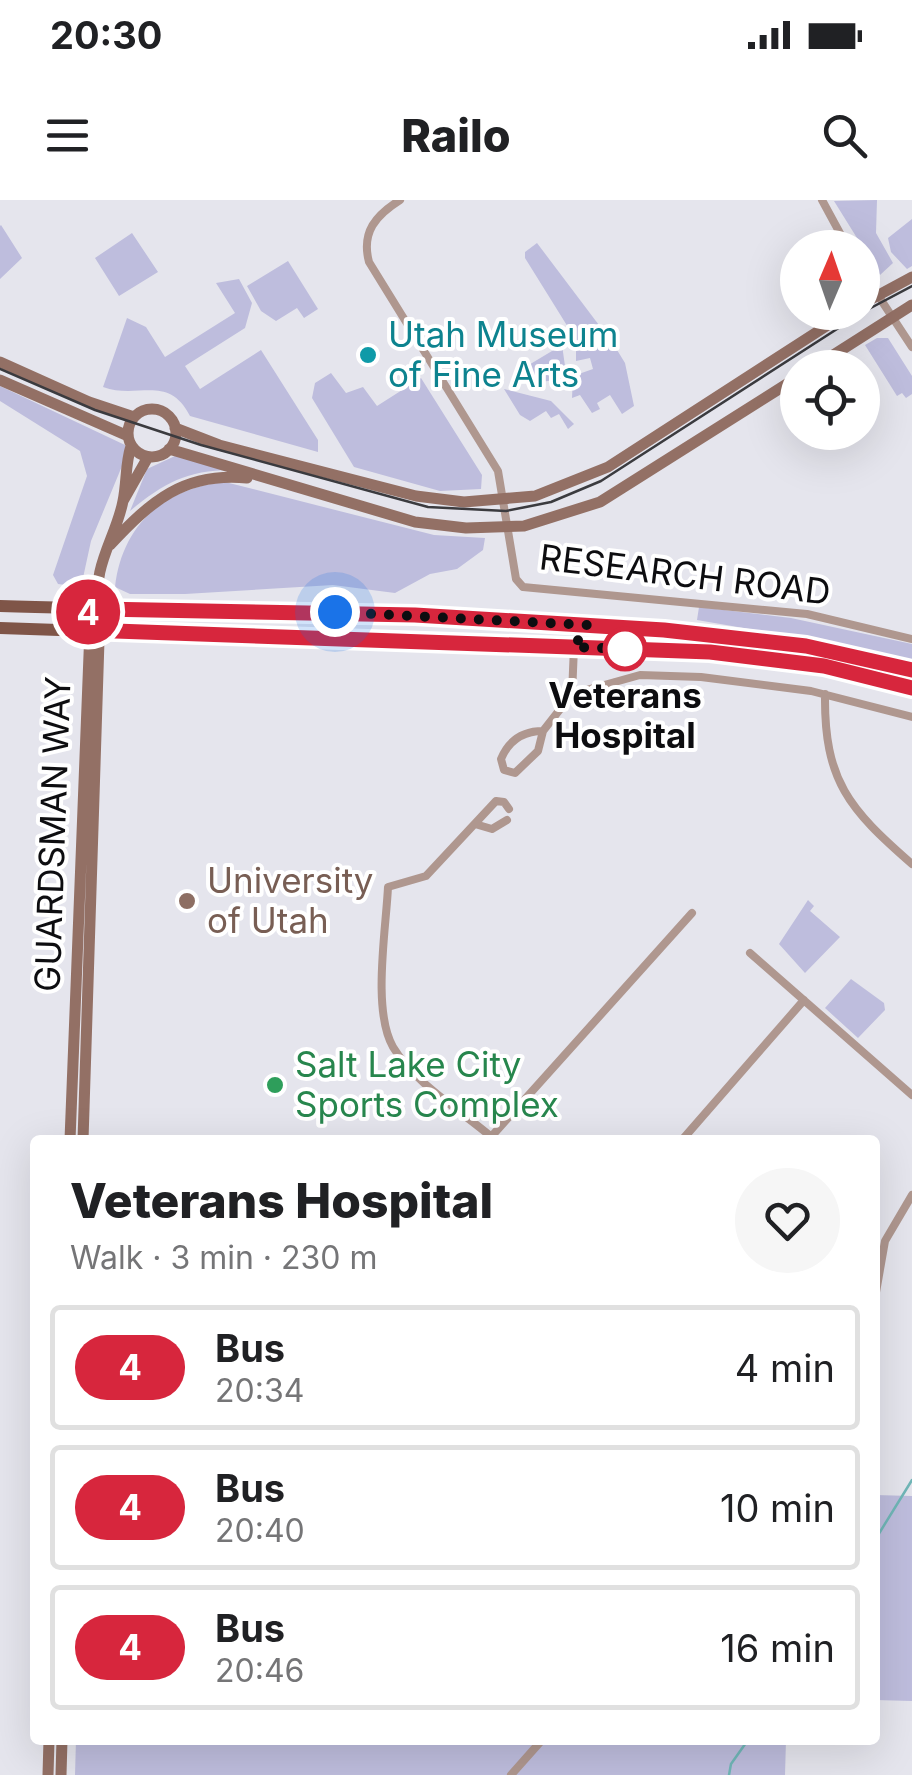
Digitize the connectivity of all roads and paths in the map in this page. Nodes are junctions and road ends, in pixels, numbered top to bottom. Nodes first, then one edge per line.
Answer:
1 (400, 200) edge
2 (822, 200) edge
3 (838, 230) edge
4 (912, 277) edge
5 (880, 295) edge
6 (880, 299) edge
7 (912, 305) edge
8 (892, 318) junction
9 (820, 330) edge
10 (912, 347) edge
11 (841, 350) edge
12 (0, 362) edge
13 (0, 380) edge
14 (780, 388) edge
15 (134, 416) junction
16 (175, 428) junction
17 (130, 441) junction
18 (169, 449) junction
19 (148, 456) junction
20 (258, 479) junction
21 (123, 501) junction
22 (504, 501) junction
23 (507, 522) junction
24 (104, 552) junction
25 (95, 605) junction
26 (0, 606) edge
27 (587, 625) junction
28 (0, 628) edge
29 (93, 630) junction
30 (912, 639) edge
31 (574, 647) junction
32 (912, 670) edge
33 (912, 688) edge
34 (572, 694) junction
35 (825, 694) junction
36 (912, 716) edge
37 (543, 731) junction
38 (475, 824) junction
39 (912, 864) edge
40 (692, 914) dead end
41 (750, 953) dead end
42 (804, 1000) junction
43 (912, 1094) edge
44 (70, 1135) edge
45 (83, 1135) edge
46 (490, 1135) edge
47 (496, 1135) edge
48 (686, 1135) edge
49 (912, 1194) edge
50 (880, 1270) edge
51 (49, 1745) edge
52 (62, 1745) edge
53 (538, 1745) edge
54 (48, 1775) edge
55 (61, 1775) edge
56 (512, 1775) edge

1 - 22 street
2 - 3 street
4 - 5 street
6 - 8 street
7 - 8 street
8 - 10 street
8 - 11 street
9 - 22 street
12 - 15 street
13 - 17 street
14 - 23 street
15 - 16 street
15 - 17 street
16 - 18 street
16 - 22 street
17 - 19 street
17 - 21 street
18 - 19 street
18 - 20 street
19 - 21 street
20 - 23 street
20 - 24 street
21 - 24 street, GUARDSMAN WAY
22 - 23 street
23 - 30 street, RESEARCH ROAD
24 - 25 street, GUARDSMAN WAY
25 - 26 main road
25 - 27 main road
25 - 29 street, GUARDSMAN WAY
27 - 31 main road
27 - 32 main road
28 - 29 main road
29 - 31 main road
29 - 44 street, GUARDSMAN WAY
29 - 45 street, GUARDSMAN WAY
31 - 33 main road
31 - 34 street
34 - 35 street
34 - 37 street
35 - 36 street
35 - 39 street
37 - 37 street
38 - 38 street
38 - 46 street
40 - 47 street
41 - 42 street
42 - 43 street
42 - 48 street
49 - 50 street
51 - 54 street
52 - 55 street
53 - 56 street

